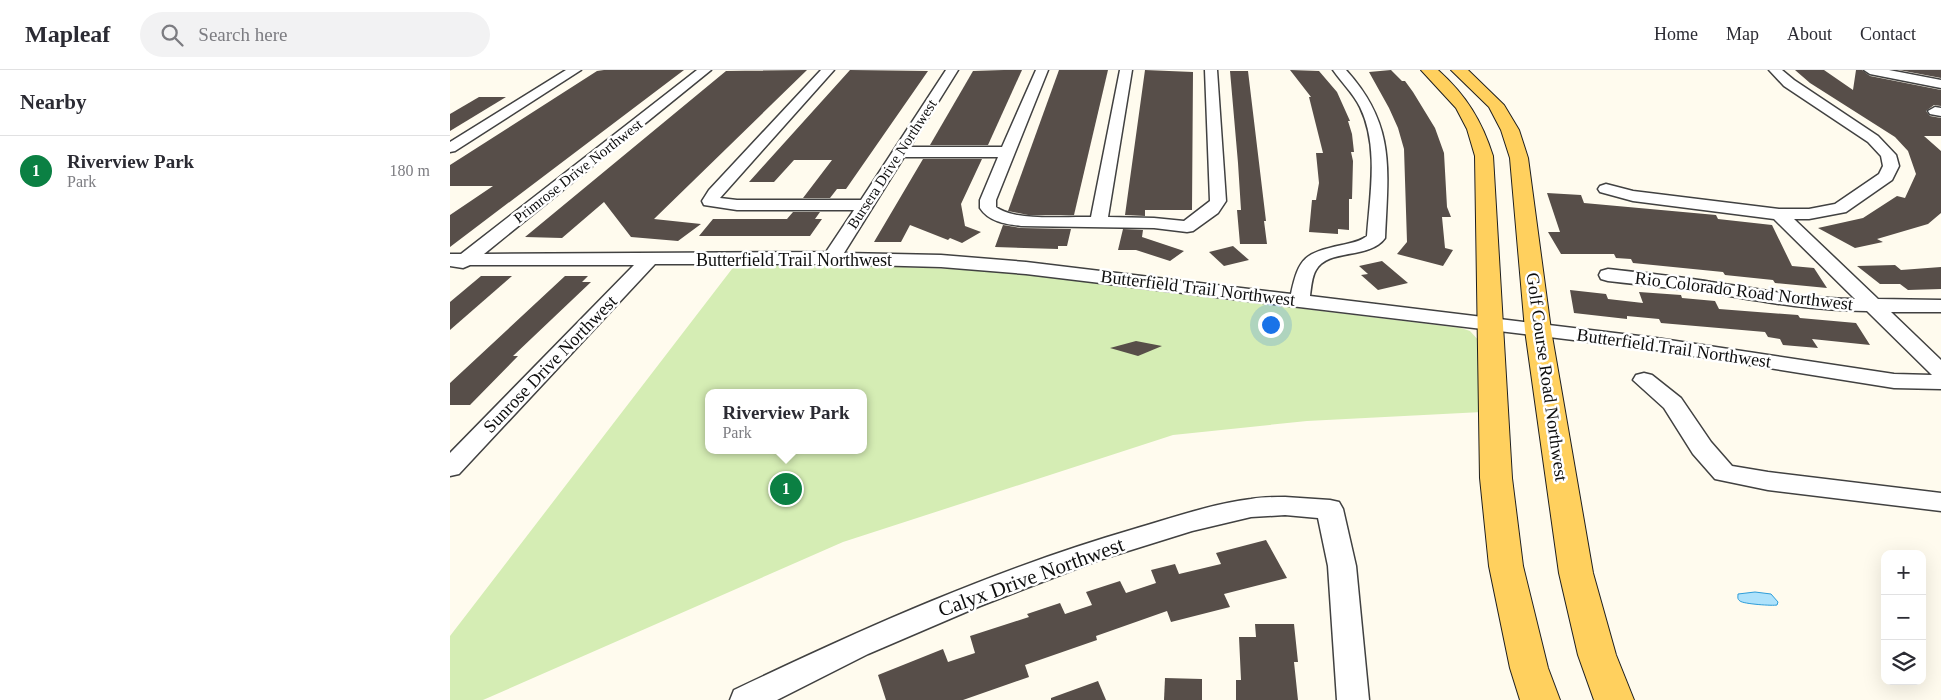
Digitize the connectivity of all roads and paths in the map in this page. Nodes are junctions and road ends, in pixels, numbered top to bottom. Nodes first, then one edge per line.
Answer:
1 (575, 70) edge
2 (705, 70) edge
3 (828, 70) edge
4 (952, 70) edge
5 (1042, 70) edge
6 (1126, 70) edge
7 (1211, 70) edge
8 (1339, 70) edge
9 (1429, 70) edge
10 (1459, 70) edge
11 (1776, 70) edge
12 (1870, 70) edge
13 (1941, 84) edge
14 (450, 148) edge
15 (903, 148) junction
16 (1011, 148) junction
17 (1606, 189) dead end
18 (865, 206) junction
19 (1779, 214) junction
20 (1099, 222) junction
21 (832, 258) junction
22 (458, 260) edge
23 (649, 260) junction
24 (450, 272) edge
25 (1608, 274) dead end
26 (1299, 300) junction
27 (1941, 306) edge
28 (1876, 307) junction
29 (1492, 324) junction
30 (1538, 330) junction
31 (1941, 372) edge
32 (1644, 380) dead end
33 (1941, 382) edge
34 (450, 468) edge
35 (1941, 502) edge
36 (746, 700) edge
37 (1353, 700) edge
38 (1540, 700) edge
39 (1614, 700) edge

1 - 14 street
2 - 22 street, Primrose Drive Northwest
3 - 18 street
4 - 15 street, Bursera Drive Northwest
5 - 16 street
6 - 20 street
7 - 20 street
8 - 26 street
9 - 29 main road
10 - 30 main road, Golf Course Road Northwest
11 - 19 street
12 - 13 street
15 - 16 street
15 - 18 street, Bursera Drive Northwest
16 - 20 street
17 - 19 street
18 - 21 street, Bursera Drive Northwest
19 - 28 street
21 - 23 street, Butterfield Trail Northwest
21 - 26 street, Butterfield Trail Northwest
22 - 23 street, Butterfield Trail Northwest
22 - 24 street, Primrose Drive Northwest
23 - 34 street, Sunrose Drive Northwest
25 - 28 street, Rio Colorado Road Northwest
26 - 29 street, Butterfield Trail Northwest
27 - 28 street, Rio Colorado Road Northwest
28 - 31 street
29 - 30 street, Butterfield Trail Northwest
29 - 38 main road
30 - 33 street, Butterfield Trail Northwest
30 - 39 main road, Golf Course Road Northwest
32 - 35 street
36 - 37 street, Calyx Drive Northwest

